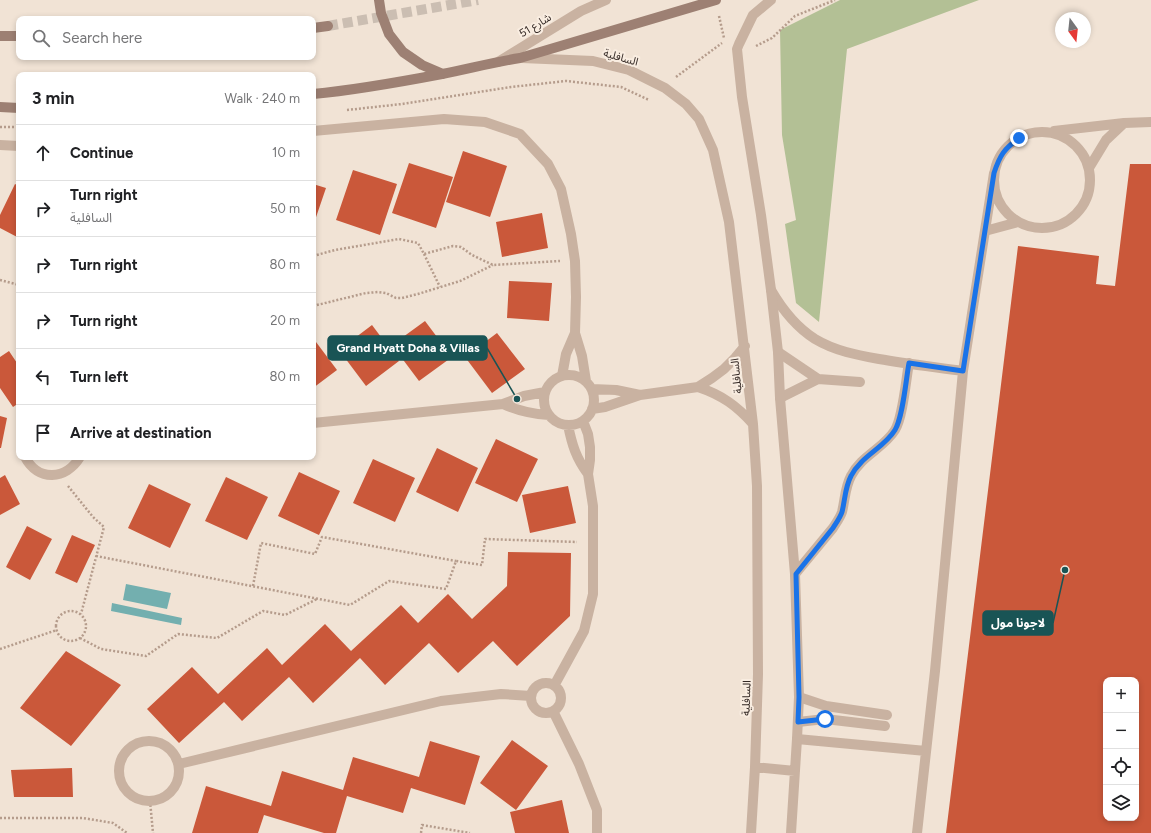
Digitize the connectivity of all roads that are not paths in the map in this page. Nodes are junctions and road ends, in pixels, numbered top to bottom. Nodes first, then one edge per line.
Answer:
1 (379, 0) edge
2 (606, 0) edge
3 (715, 0) edge
4 (771, 0) edge
5 (328, 26) tunnel mouth
6 (316, 28) edge
7 (0, 36) edge
8 (16, 36) edge
9 (520, 58) junction
10 (498, 62) junction
11 (443, 74) junction
12 (316, 94) edge
13 (0, 107) edge
14 (16, 108) edge
15 (1151, 122) edge
16 (1124, 123) junction
17 (316, 131) edge
18 (1048, 132) junction
19 (0, 145) edge
20 (16, 146) edge
21 (1089, 168) junction
22 (994, 173) junction
23 (1018, 222) junction
24 (985, 231) junction
25 (771, 290) junction
26 (575, 332) junction
27 (745, 346) junction
28 (778, 352) junction
29 (909, 363) junction
30 (963, 371) junction
31 (562, 376) junction
32 (818, 380) junction
33 (586, 381) junction
34 (860, 382) dead end
35 (698, 387) junction
36 (592, 390) junction
37 (545, 392) junction
38 (640, 395) junction
39 (780, 398) junction
40 (503, 404) junction
41 (592, 409) junction
42 (549, 414) junction
43 (583, 421) junction
44 (316, 423) edge
45 (754, 424) junction
46 (568, 425) junction
47 (27, 460) edge
48 (78, 460) edge
49 (588, 474) junction
50 (796, 574) junction
51 (554, 684) junction
52 (531, 696) junction
53 (799, 697) junction
54 (554, 711) junction
55 (887, 715) dead end
56 (798, 722) junction
57 (885, 726) dead end
58 (797, 739) junction
59 (926, 751) junction
60 (179, 764) junction
61 (755, 767) junction
62 (795, 771) junction
63 (598, 833) edge
64 (751, 833) edge
65 (791, 833) edge
66 (917, 833) edge

1 - 11 street
2 - 10 street, شارع 51
3 - 9 street, السافلية
4 - 25 street
5 - 6 street
7 - 8 street
9 - 10 street, السافلية
9 - 27 street, السافلية
10 - 11 street, السافلية
11 - 12 street, السافلية
13 - 14 street
15 - 16 street
16 - 18 street
16 - 21 street
17 - 26 street
18 - 21 street
18 - 22 street
19 - 20 street
21 - 23 street
22 - 23 street
22 - 24 street
23 - 24 street
24 - 30 street
25 - 28 street
25 - 29 street
26 - 31 street
26 - 33 street
27 - 35 street
27 - 45 street, السافلية
28 - 32 street
28 - 39 street
29 - 30 street
29 - 50 street
30 - 59 street
31 - 33 street
31 - 37 street
32 - 34 street
32 - 39 street
33 - 36 street
35 - 38 street
35 - 45 street
36 - 38 street
36 - 41 street
37 - 40 street
37 - 42 street
38 - 41 street
39 - 50 street
40 - 42 street
40 - 44 street
41 - 43 street
42 - 46 street
43 - 46 street
43 - 49 street
45 - 61 street, السافلية
46 - 49 street
47 - 48 street
49 - 51 street
50 - 53 street
51 - 52 street
51 - 54 street
52 - 54 street
52 - 60 street
53 - 55 street
53 - 56 street
54 - 63 street
56 - 57 street
56 - 58 street
58 - 59 street
58 - 62 street
59 - 66 street
60 - 60 street
61 - 62 street
61 - 64 street, السافلية
62 - 65 street

